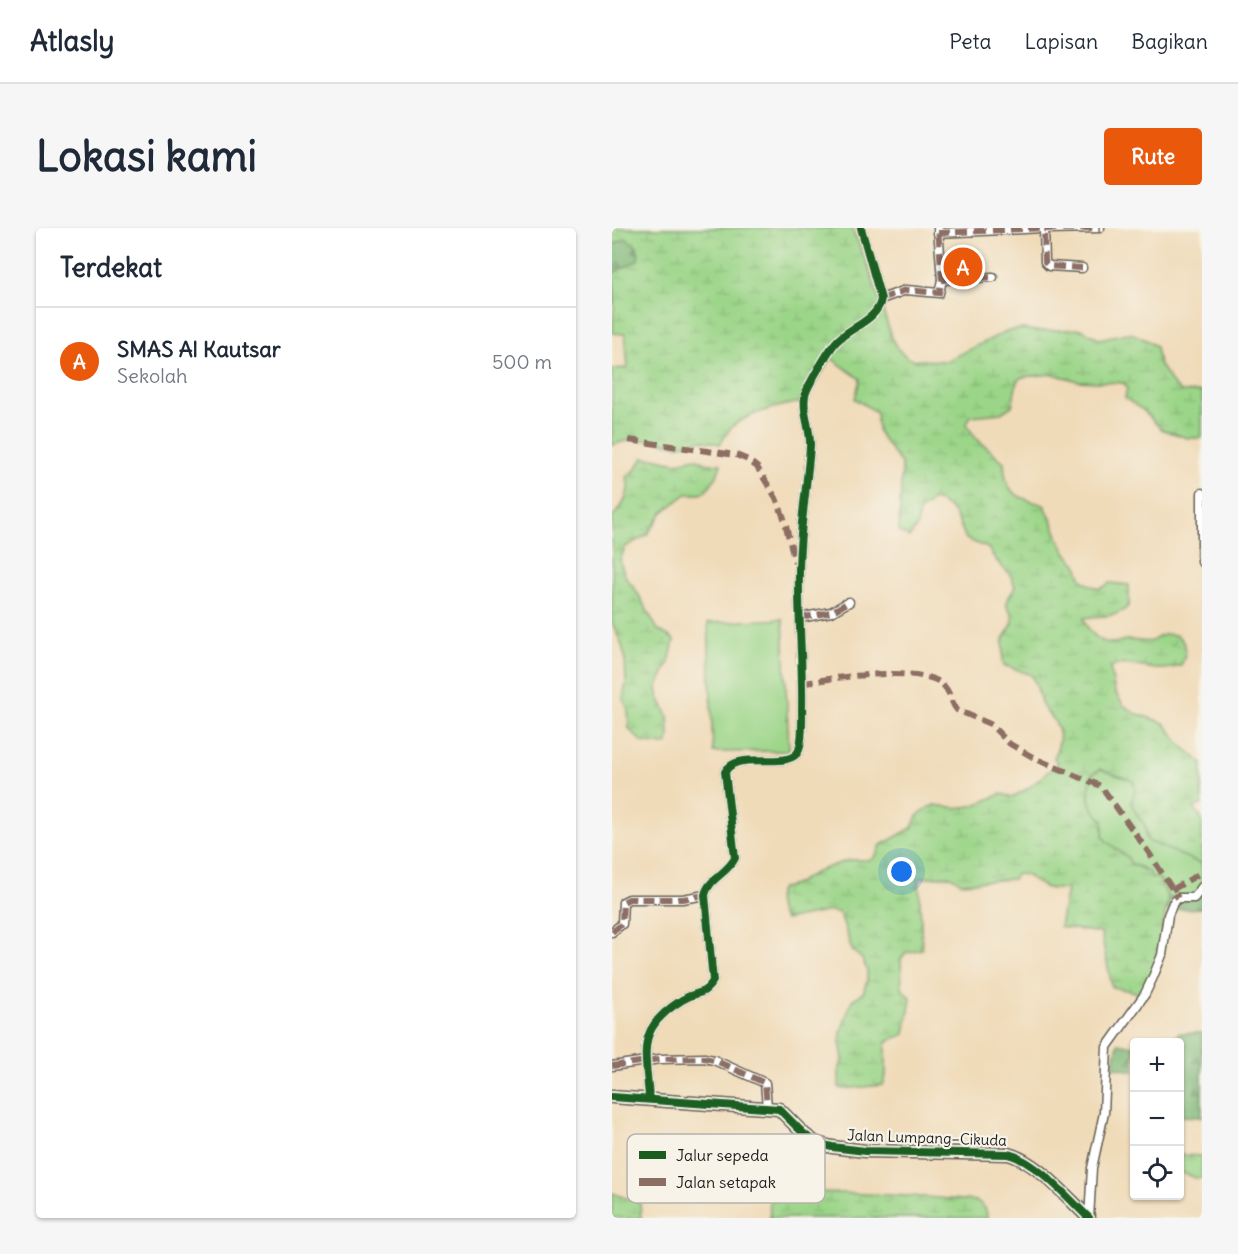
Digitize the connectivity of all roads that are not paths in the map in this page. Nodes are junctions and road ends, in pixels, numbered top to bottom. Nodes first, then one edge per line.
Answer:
1 (861, 228) edge
2 (1100, 228) edge
3 (1044, 229) edge
4 (938, 231) edge
5 (1082, 268) dead end
6 (993, 277) dead end
7 (942, 280) junction
8 (881, 299) junction
9 (1202, 493) edge
10 (1202, 541) edge
11 (1202, 562) edge
12 (849, 602) dead end
13 (800, 618) junction
14 (1202, 887) edge
15 (705, 895) junction
16 (612, 932) edge
17 (647, 1061) junction
18 (612, 1066) edge
19 (612, 1097) edge
20 (649, 1098) junction
21 (767, 1107) junction
22 (804, 1134) edge
23 (825, 1145) edge
24 (1089, 1218) edge

1 - 8 street
2 - 3 street
3 - 4 street
3 - 5 street
4 - 7 street
6 - 7 street
7 - 8 street
8 - 13 street
9 - 10 street
10 - 11 street
12 - 13 street
13 - 15 street
14 - 24 street
15 - 16 street
15 - 17 street
17 - 18 street
17 - 20 street
17 - 21 street
19 - 20 street, Jalan Lumpang–Cikuda
20 - 21 street, Jalan Lumpang–Cikuda
21 - 22 street, Jalan Lumpang–Cikuda
23 - 24 street, Jalan Lumpang–Cikuda

